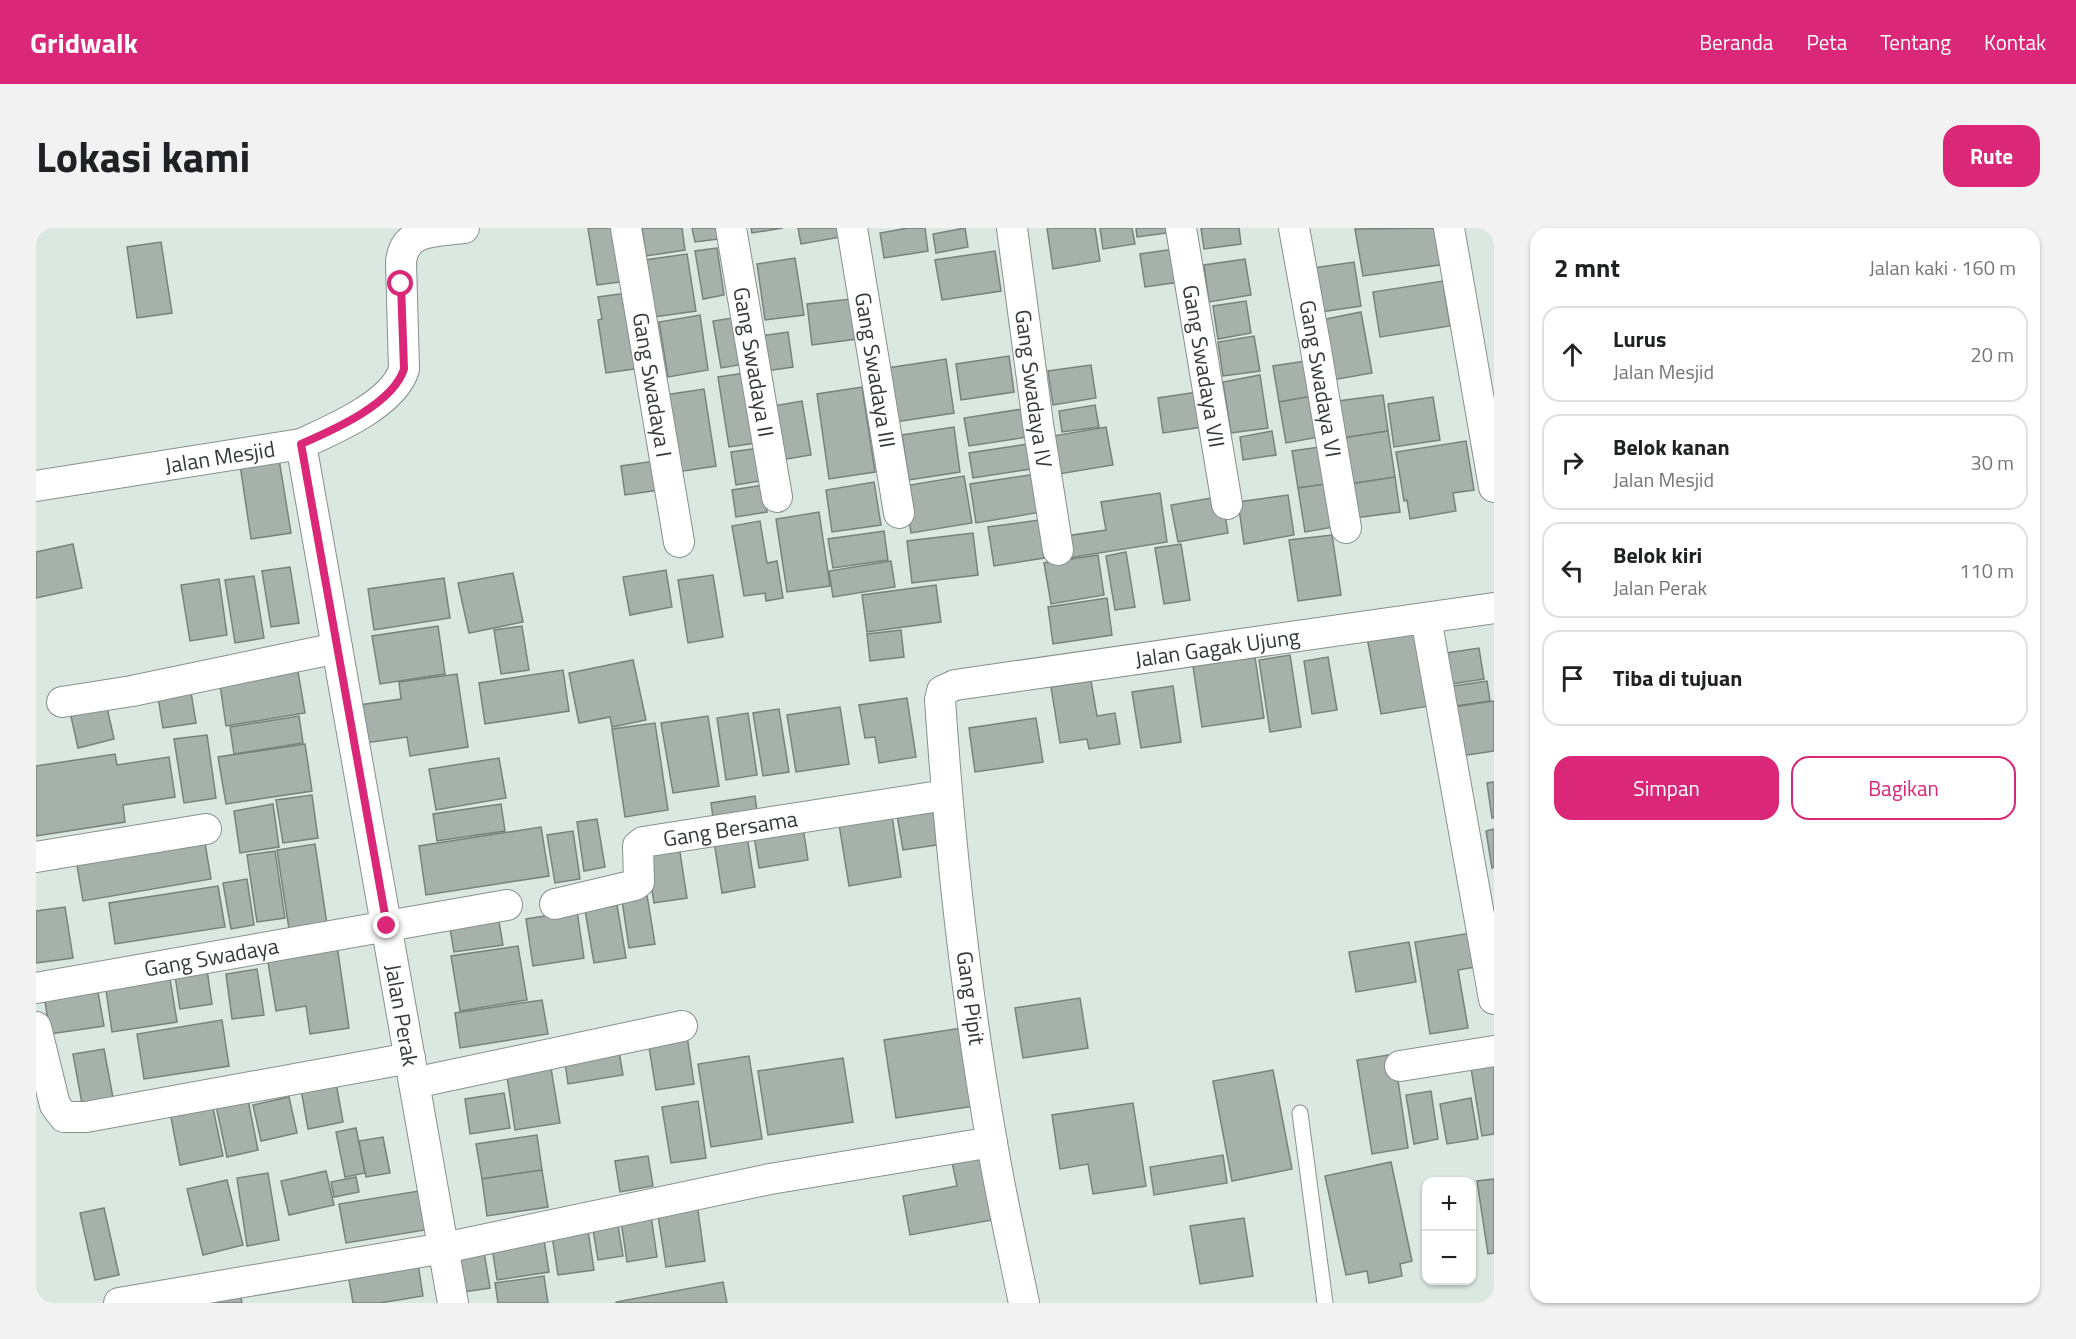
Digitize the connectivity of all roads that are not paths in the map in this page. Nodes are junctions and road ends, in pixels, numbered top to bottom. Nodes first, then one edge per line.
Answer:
1 (464, 228) edge
2 (626, 228) edge
3 (731, 228) edge
4 (852, 228) edge
5 (1012, 228) edge
6 (1181, 228) edge
7 (1294, 228) edge
8 (1449, 228) edge
9 (301, 444) junction
10 (36, 486) edge
11 (1494, 487) edge
12 (777, 497) dead end
13 (1227, 504) dead end
14 (899, 513) dead end
15 (1346, 528) dead end
16 (679, 542) dead end
17 (1058, 550) dead end
18 (1494, 608) edge
19 (1426, 618) junction
20 (337, 648) junction
21 (942, 691) joint
22 (62, 702) dead end
23 (946, 795) junction
24 (206, 829) dead end
25 (36, 857) edge
26 (555, 904) dead end
27 (507, 905) dead end
28 (387, 926) junction
29 (36, 988) edge
30 (1494, 999) edge
31 (682, 1026) dead end
32 (36, 1027) edge
33 (1494, 1051) edge
34 (1400, 1066) dead end
35 (412, 1071) junction
36 (1300, 1113) dead end
37 (992, 1142) junction
38 (444, 1248) junction
39 (119, 1303) edge
40 (453, 1303) edge
41 (1023, 1303) edge
42 (1325, 1303) edge

1 - 9 street, Jalan Mesjid
2 - 16 street, Gang Swadaya I
3 - 12 street, Gang Swadaya II
4 - 14 street, Gang Swadaya III
5 - 17 street, Gang Swadaya IV
6 - 13 street, Gang Swadaya VII
7 - 15 street, Gang Swadaya VI
8 - 11 street
9 - 10 street, Jalan Mesjid
9 - 20 street, Jalan Perak
18 - 19 street, Jalan Gagak Ujung
19 - 21 street, Jalan Gagak Ujung
19 - 30 street
20 - 22 street
20 - 28 street, Jalan Perak
21 - 23 street, Gang Pipit
23 - 26 street, Gang Bersama
23 - 37 street, Gang Pipit
24 - 25 street
27 - 28 street, Gang Swadaya
28 - 29 street, Gang Swadaya
28 - 35 street, Jalan Perak
31 - 35 street
32 - 35 street
33 - 34 street
35 - 38 street, Jalan Perak
36 - 42 lane
37 - 38 street
37 - 41 street, Gang Pipit
38 - 39 street
38 - 40 street, Jalan Perak

